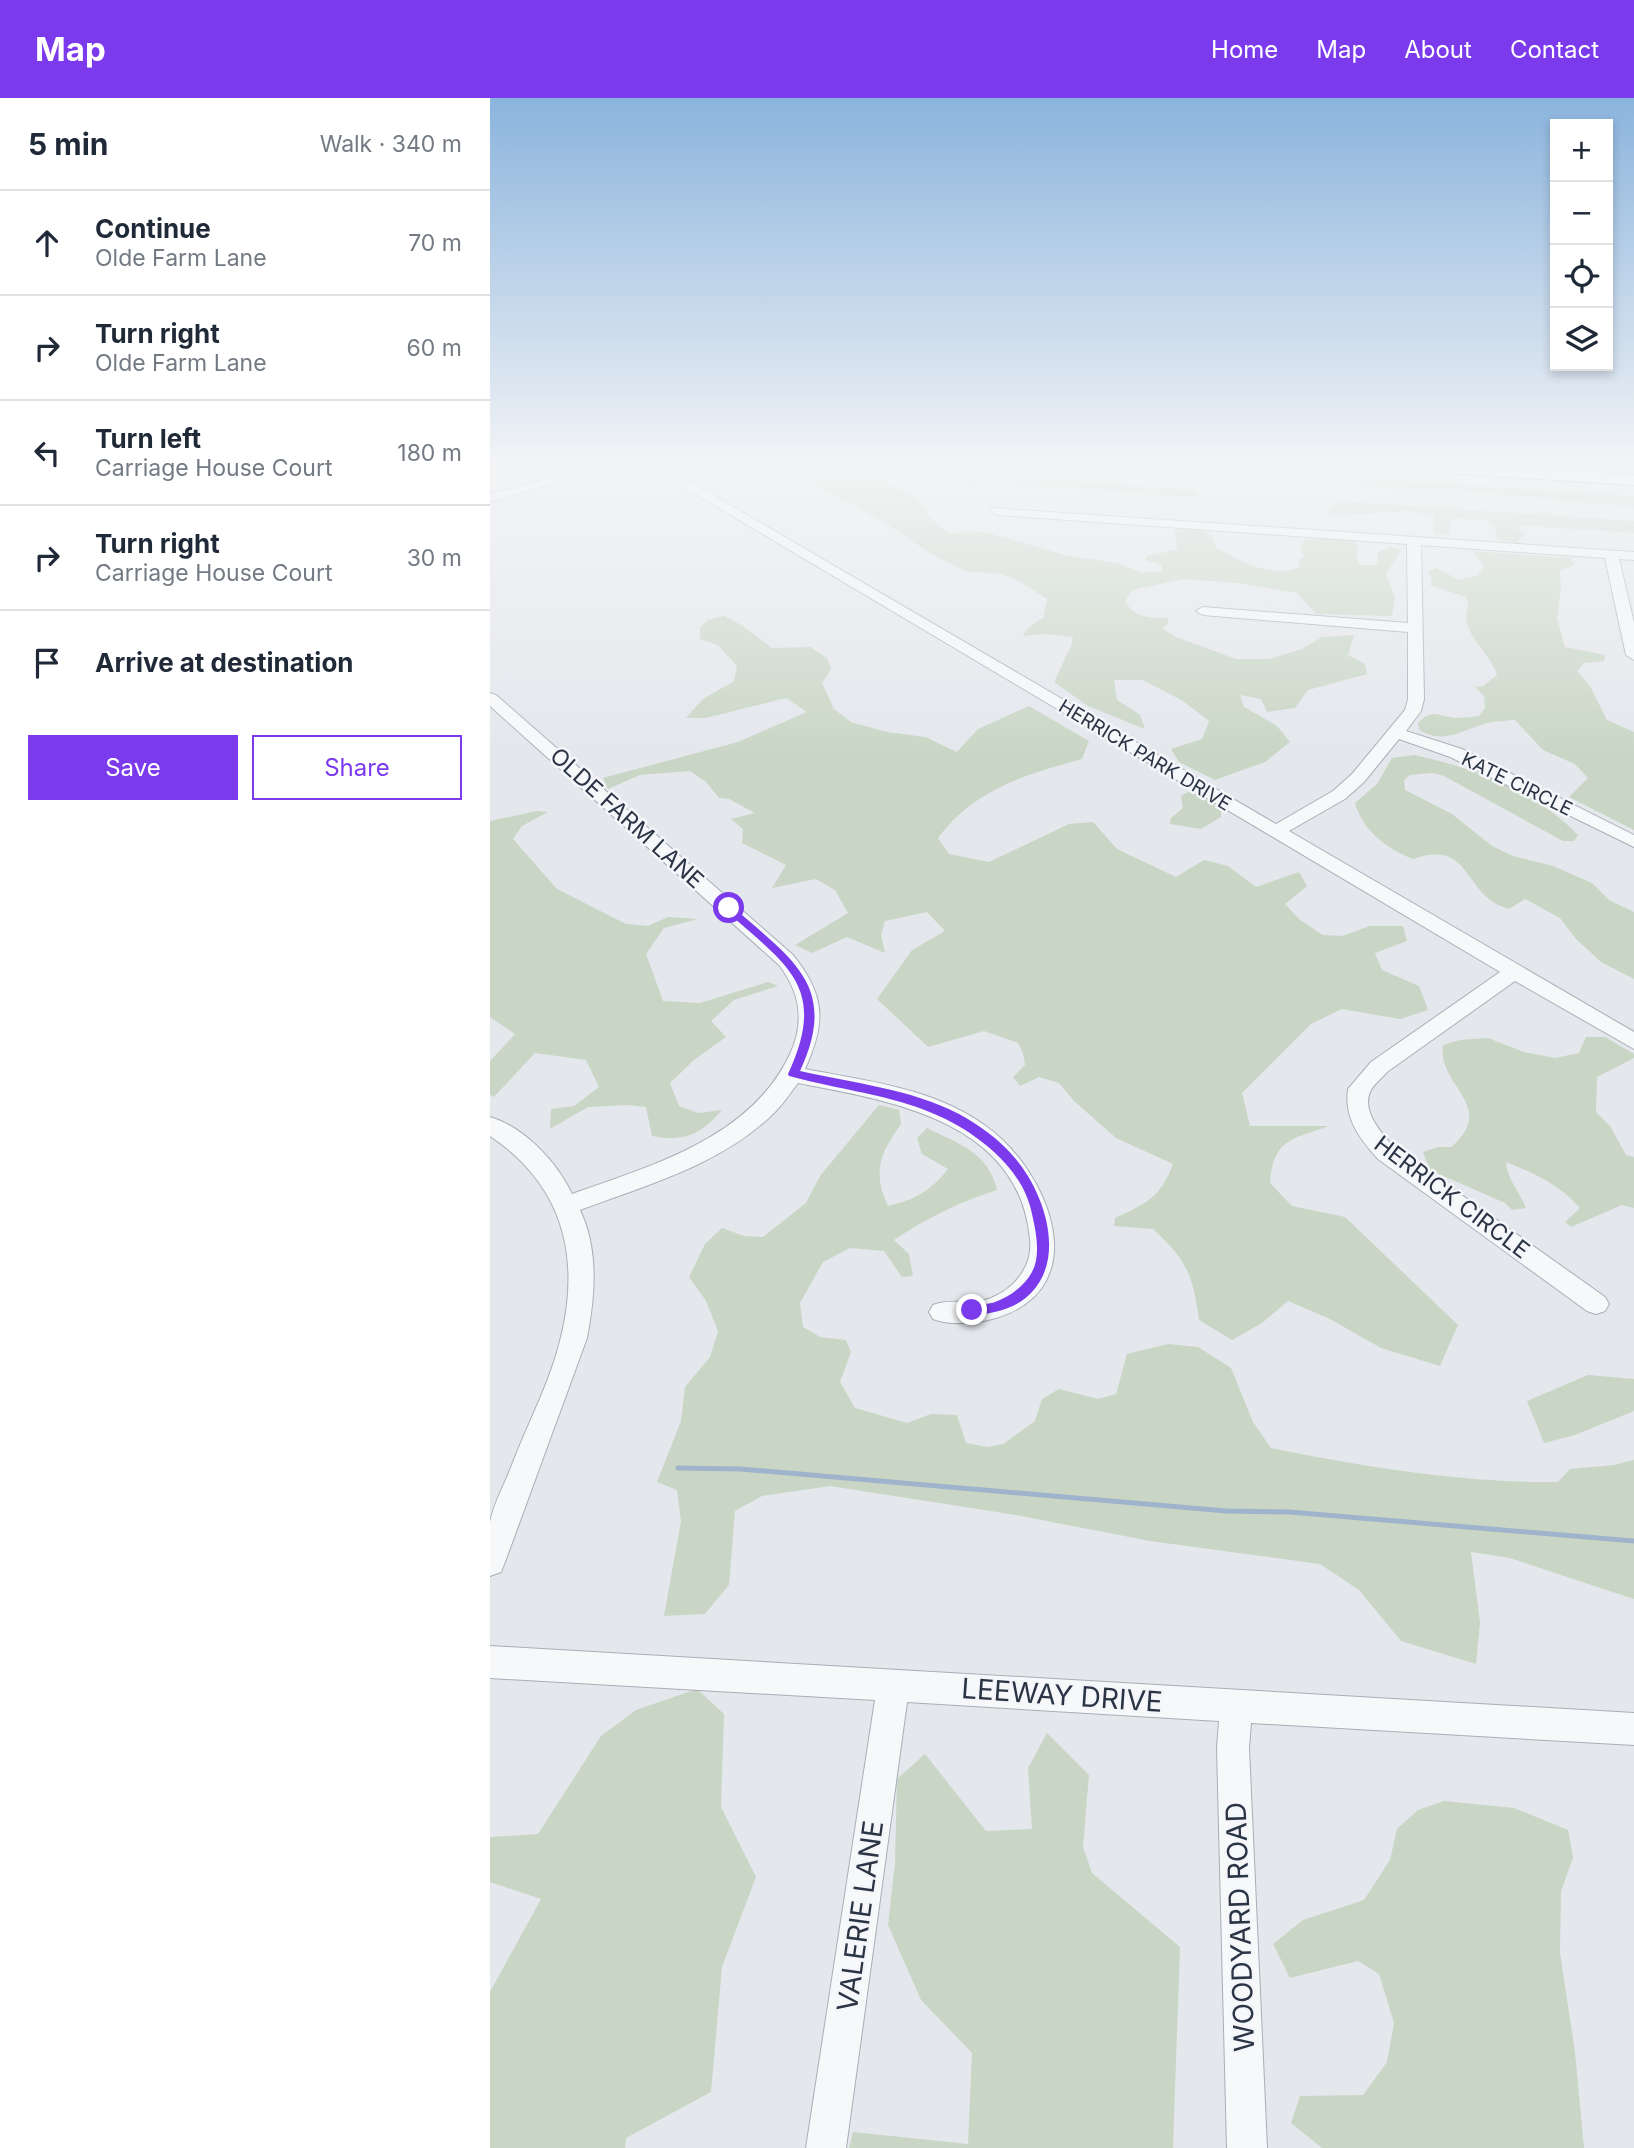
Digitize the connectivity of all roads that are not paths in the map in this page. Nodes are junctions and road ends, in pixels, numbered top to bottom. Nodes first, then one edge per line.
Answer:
1 (819, 563) edge
2 (1414, 563) edge
3 (1613, 563) edge
4 (1203, 611) dead end
5 (1414, 628) junction
6 (1634, 655) edge
7 (492, 702) edge
8 (1396, 733) junction
9 (1275, 831) junction
10 (1634, 842) edge
11 (1514, 972) junction
12 (1634, 1042) edge
13 (793, 1074) junction
14 (490, 1125) edge
15 (568, 1205) junction
16 (1596, 1304) dead end
17 (942, 1312) dead end
18 (490, 1562) edge
19 (490, 1662) edge
20 (893, 1685) junction
21 (1236, 1706) junction
22 (1634, 1729) edge
23 (826, 2148) edge
24 (1247, 2148) edge

1 - 9 street, HERRICK PARK DRIVE
2 - 5 street
3 - 6 street
4 - 5 street
5 - 8 street
7 - 13 street, OLDE FARM LANE
8 - 9 street
8 - 10 street, KATE CIRCLE
9 - 11 street, HERRICK PARK DRIVE
11 - 12 street, HERRICK PARK DRIVE
11 - 16 street, HERRICK CIRCLE
13 - 15 street, OLDE FARM LANE
13 - 17 street
14 - 15 street
15 - 18 street
19 - 20 street, LEEWAY DRIVE
20 - 21 street, LEEWAY DRIVE
20 - 23 street, VALERIE LANE
21 - 22 street, LEEWAY DRIVE
21 - 24 street, WOODYARD ROAD

